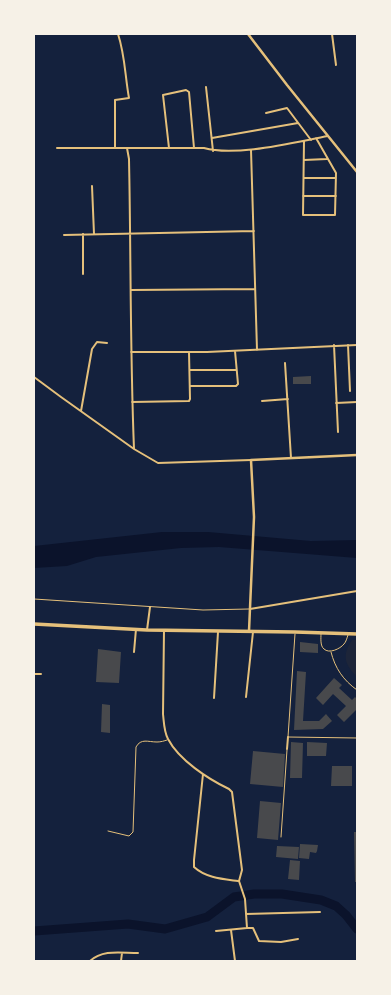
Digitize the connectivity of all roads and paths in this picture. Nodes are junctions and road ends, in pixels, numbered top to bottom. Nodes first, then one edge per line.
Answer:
1 (118, 34) edge
2 (248, 34) edge
3 (332, 34) edge
4 (336, 64) dead end
5 (206, 87) dead end
6 (266, 113) dead end
7 (298, 123) junction
8 (328, 136) junction
9 (212, 138) junction
10 (316, 138) junction
11 (311, 140) junction
12 (304, 141) junction
13 (57, 148) dead end
14 (115, 148) junction
15 (127, 148) junction
16 (169, 148) junction
17 (194, 148) junction
18 (251, 150) junction
19 (213, 151) junction
20 (328, 159) junction
21 (304, 160) junction
22 (357, 172) edge
23 (304, 178) junction
24 (336, 178) junction
25 (92, 186) dead end
26 (303, 196) junction
27 (336, 196) junction
28 (254, 231) junction
29 (130, 233) junction
30 (83, 234) junction
31 (94, 234) junction
32 (64, 235) dead end
33 (83, 274) dead end
34 (255, 289) junction
35 (131, 290) junction
36 (107, 342) dead end
37 (334, 345) junction
38 (348, 345) junction
39 (357, 345) edge
40 (257, 350) junction
41 (235, 351) junction
42 (130, 352) junction
43 (189, 352) junction
44 (284, 363) dead end
45 (190, 370) junction
46 (237, 370) junction
47 (34, 377) edge
48 (190, 386) junction
49 (350, 391) dead end
50 (288, 399) junction
51 (262, 401) dead end
52 (132, 402) junction
53 (357, 402) edge
54 (336, 403) junction
55 (81, 411) junction
56 (338, 432) dead end
57 (134, 449) junction
58 (357, 455) edge
59 (291, 458) junction
60 (251, 460) junction
61 (357, 591) edge
62 (34, 599) edge
63 (150, 607) junction
64 (250, 609) junction
65 (34, 624) edge
66 (136, 629) junction
67 (147, 630) junction
68 (164, 630) junction
69 (218, 632) junction
70 (251, 632) junction
71 (295, 632) junction
72 (321, 633) junction
73 (348, 634) junction
74 (357, 634) edge
75 (331, 651) junction
76 (134, 652) dead end
77 (34, 674) edge
78 (41, 674) dead end
79 (357, 690) edge
80 (246, 697) dead end
81 (214, 698) dead end
82 (288, 737) junction
83 (357, 738) edge
84 (168, 739) junction
85 (287, 749) joint
86 (203, 774) junction
87 (108, 831) dead end
88 (281, 837) dead end
89 (239, 881) junction
90 (320, 912) dead end
91 (246, 914) junction
92 (248, 928) junction
93 (231, 930) junction
94 (216, 931) dead end
95 (298, 939) dead end
96 (122, 953) junction
97 (138, 953) dead end
98 (90, 961) edge
99 (121, 961) edge
100 (235, 961) edge

1 - 14 street
2 - 8 street
3 - 4 street
5 - 9 street
6 - 7 street
7 - 9 street
7 - 11 street
8 - 10 street
8 - 22 street
9 - 19 street
10 - 11 street
10 - 20 street
11 - 12 street
12 - 18 street
12 - 21 street
13 - 14 street
14 - 15 street
15 - 16 street
15 - 29 street
16 - 17 street
16 - 17 street
17 - 19 street
18 - 19 street
18 - 28 street
20 - 21 street
20 - 24 street
21 - 23 street
23 - 24 street
23 - 26 street
24 - 27 street
25 - 31 street
26 - 27 street
26 - 27 street
28 - 29 street
28 - 34 street
29 - 31 street
29 - 35 street
30 - 31 street
30 - 32 street
30 - 33 street
34 - 35 street
34 - 40 street
35 - 42 street
36 - 55 street
37 - 38 street
37 - 40 street
37 - 54 street
38 - 39 street
38 - 49 street
40 - 41 street
41 - 43 street
41 - 46 street
42 - 43 street
42 - 52 street
43 - 45 street
44 - 50 street
45 - 46 street
45 - 48 street
46 - 48 street
47 - 55 street
48 - 52 street
50 - 51 street
50 - 59 street
52 - 57 street
53 - 54 street
54 - 56 street
55 - 57 street
57 - 60 street
58 - 59 street
59 - 60 street
60 - 64 street
61 - 64 street
62 - 63 lane
63 - 64 lane
63 - 67 street
64 - 70 street
65 - 66 main road
66 - 67 main road
66 - 76 street
67 - 68 main road
68 - 69 main road
68 - 84 street
69 - 70 main road
69 - 81 street
70 - 71 main road
70 - 80 street
71 - 72 main road
71 - 82 lane
72 - 73 main road
72 - 75 lane
73 - 74 main road
73 - 75 lane
75 - 79 lane
77 - 78 street
82 - 83 lane
82 - 85 street
84 - 86 street
84 - 87 lane
85 - 88 lane
86 - 89 street
86 - 89 street
89 - 91 street
90 - 91 street
91 - 92 street
92 - 93 street
92 - 95 street
93 - 94 street
93 - 100 street
96 - 97 street
96 - 98 street
96 - 99 street

